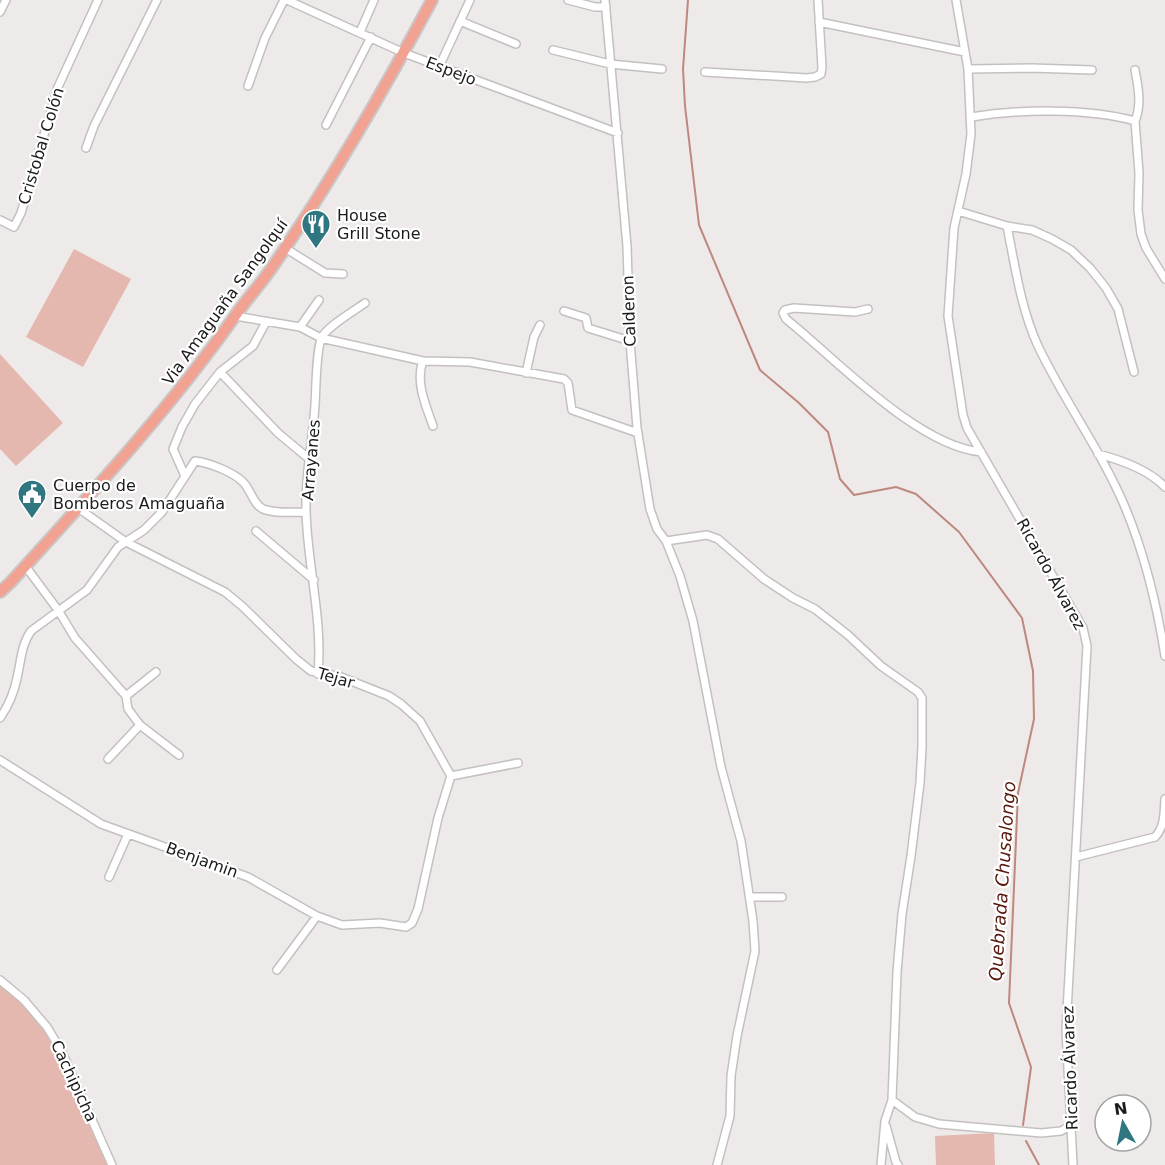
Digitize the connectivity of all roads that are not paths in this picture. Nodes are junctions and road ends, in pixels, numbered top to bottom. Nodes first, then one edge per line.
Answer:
1 (6, 0) edge
2 (99, 0) edge
3 (157, 0) edge
4 (286, 0) edge
5 (374, 0) edge
6 (432, 0) edge
7 (470, 0) edge
8 (568, 0) edge
9 (818, 0) edge
10 (956, 0) edge
11 (605, 4) edge
12 (0, 12) edge
13 (460, 21) junction
14 (819, 22) junction
15 (360, 32) junction
16 (371, 37) junction
17 (516, 44) dead end
18 (553, 50) dead end
19 (965, 52) junction
20 (404, 53) junction
21 (610, 64) junction
22 (438, 67) junction
23 (662, 69) dead end
24 (968, 69) junction
25 (1092, 70) dead end
26 (1135, 70) dead end
27 (705, 72) dead end
28 (248, 86) dead end
29 (970, 117) junction
30 (1136, 121) junction
31 (326, 125) dead end
32 (618, 133) junction
33 (86, 148) dead end
34 (958, 212) junction
35 (0, 220) edge
36 (1007, 226) junction
37 (14, 227) junction
38 (0, 229) edge
39 (285, 248) junction
40 (343, 274) dead end
41 (1165, 279) edge
42 (319, 300) dead end
43 (365, 303) dead end
44 (868, 309) dead end
45 (564, 311) dead end
46 (235, 316) junction
47 (266, 322) junction
48 (540, 325) dead end
49 (300, 327) junction
50 (321, 338) junction
51 (630, 341) junction
52 (423, 361) junction
53 (220, 372) junction
54 (1134, 372) dead end
55 (526, 373) junction
56 (433, 426) dead end
57 (638, 433) junction
58 (981, 452) junction
59 (1098, 454) junction
60 (308, 458) junction
61 (185, 476) junction
62 (1165, 488) edge
63 (78, 508) junction
64 (306, 512) junction
65 (256, 531) dead end
66 (666, 541) junction
67 (126, 542) junction
68 (26, 567) junction
69 (314, 580) junction
70 (0, 592) edge
71 (58, 610) junction
72 (1165, 656) edge
73 (156, 672) dead end
74 (318, 674) junction
75 (126, 696) junction
76 (0, 718) edge
77 (140, 725) junction
78 (179, 755) dead end
79 (108, 759) dead end
80 (0, 760) edge
81 (518, 763) dead end
82 (451, 776) junction
83 (1165, 799) edge
84 (128, 834) junction
85 (1076, 857) junction
86 (109, 877) dead end
87 (751, 897) junction
88 (782, 897) dead end
89 (317, 916) junction
90 (277, 970) dead end
91 (0, 980) edge
92 (892, 1100) junction
93 (885, 1121) junction
94 (1072, 1125) junction
95 (112, 1165) edge
96 (717, 1165) edge
97 (880, 1165) edge
98 (898, 1165) edge
99 (1073, 1165) edge

1 - 12 street
2 - 37 street, Cristobal Colón
3 - 33 street
4 - 15 street, Espejo
4 - 28 street
5 - 15 street
6 - 20 highway, Via Amaguaña Sangolquí
7 - 13 street
8 - 11 street
9 - 14 street
10 - 19 street, Ricardo Álvarez
11 - 21 street, Calderon
13 - 17 street
13 - 22 street
14 - 19 street
14 - 27 street
15 - 16 street, Espejo
16 - 20 street, Espejo
16 - 31 street
18 - 21 street
19 - 24 street, Ricardo Álvarez
20 - 22 street, Espejo
20 - 39 highway, Via Amaguaña Sangolquí
21 - 23 street
21 - 32 street, Calderon
22 - 32 street, Espejo
24 - 25 street
24 - 29 street, Ricardo Álvarez
26 - 30 street
29 - 30 street
29 - 34 street, Ricardo Álvarez
30 - 41 street
32 - 51 street, Calderon
34 - 36 street
34 - 58 street, Ricardo Álvarez
35 - 37 street
36 - 54 street
36 - 59 street
37 - 38 street
39 - 40 street
39 - 46 highway, Via Amaguaña Sangolquí
42 - 49 street
43 - 50 street
44 - 58 street
45 - 51 street
46 - 47 street
46 - 63 highway, Via Amaguaña Sangolquí
47 - 49 street
47 - 53 street
48 - 55 street
49 - 50 street
50 - 52 street
50 - 60 street, Arrayanes
51 - 57 street, Calderon
52 - 55 street
52 - 56 street
53 - 60 street
53 - 61 street
55 - 57 street
57 - 66 street, Calderon
58 - 85 street, Ricardo Álvarez
59 - 62 street
59 - 72 street
60 - 64 street, Arrayanes
61 - 64 street
61 - 67 street
63 - 67 street, Tejar
63 - 68 highway, Via Amaguaña Sangolquí
64 - 69 street, Arrayanes
65 - 69 street
66 - 87 street, Calderon
66 - 92 street
67 - 71 street
67 - 74 street, Tejar
68 - 70 highway, Via Amaguaña Sangolquí
68 - 71 street
69 - 74 street, Arrayanes
71 - 75 street
71 - 76 street
73 - 75 street
74 - 82 street, Tejar
75 - 77 street
77 - 78 street
77 - 79 street
80 - 84 street, Benjamin
81 - 82 street
82 - 89 street, Benjamin
83 - 85 street
84 - 86 street
84 - 89 street, Benjamin
85 - 94 street, Ricardo Álvarez
87 - 88 street
87 - 96 street, Calderon
89 - 90 street
91 - 95 street, Cachipicha
92 - 93 street
92 - 94 street
93 - 97 street
93 - 98 street
94 - 99 street, Ricardo Álvarez

